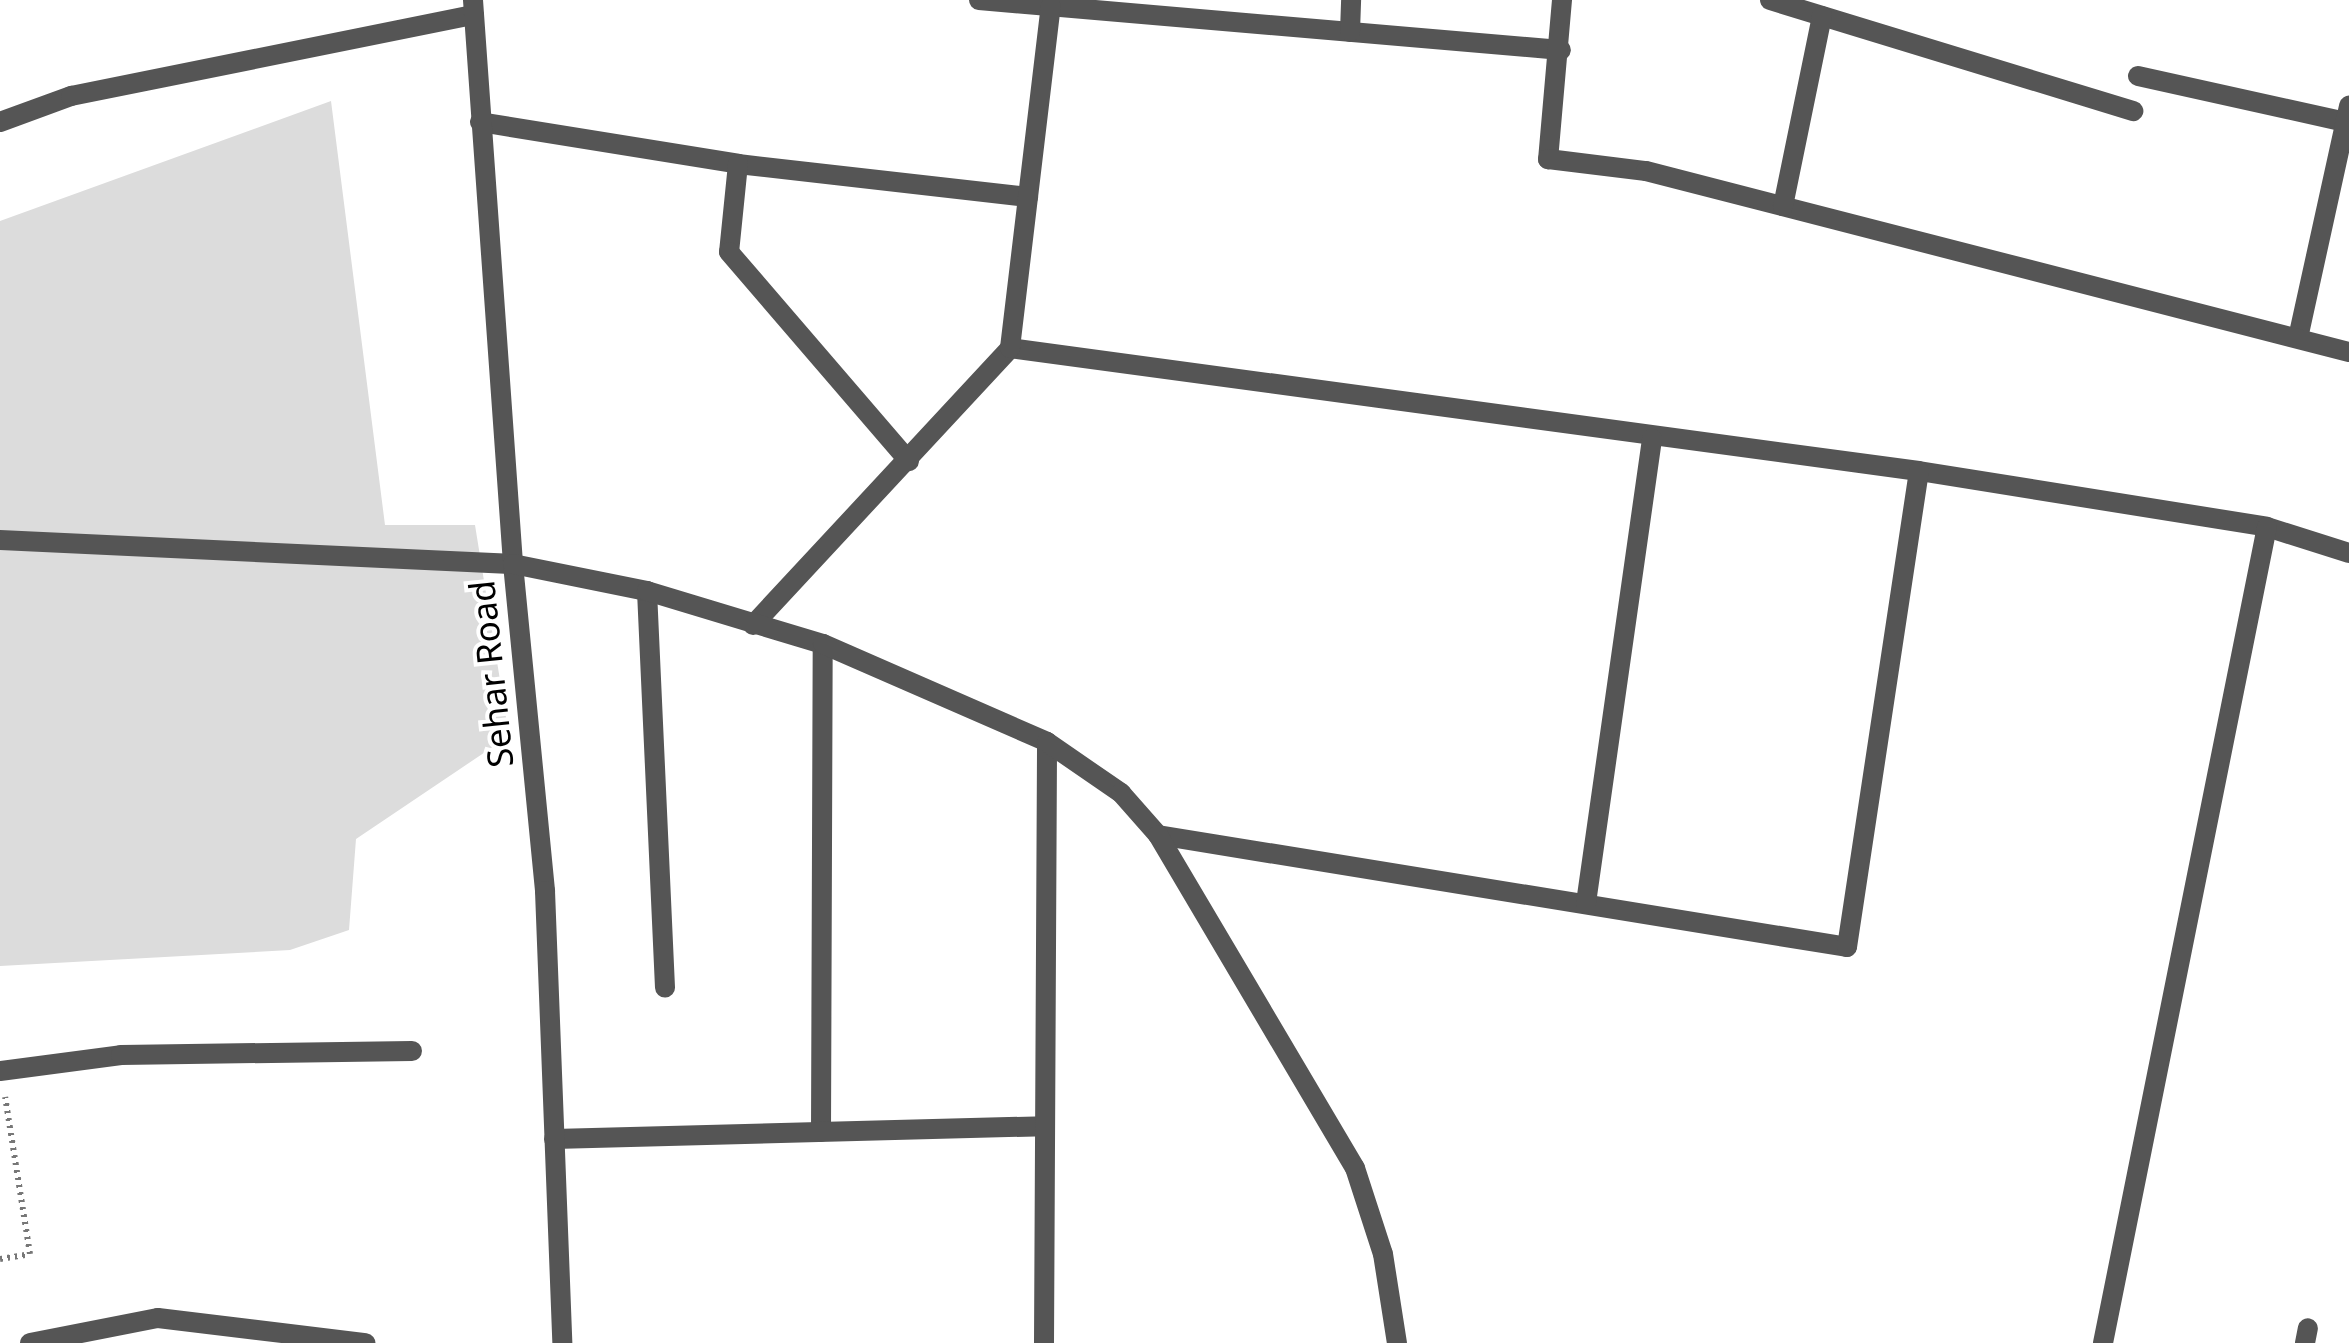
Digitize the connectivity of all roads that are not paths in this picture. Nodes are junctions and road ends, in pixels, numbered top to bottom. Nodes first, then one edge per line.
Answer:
1 (979, 0) edge
2 (1351, 0) edge
3 (1562, 0) edge
4 (1770, 0) edge
5 (1028, 2) edge
6 (1051, 6) junction
7 (473, 8) edge
8 (1167, 8) edge
9 (1822, 16) junction
10 (1350, 32) junction
11 (1561, 50) junction
12 (2138, 76) dead end
13 (2133, 112) dead end
14 (2347, 114) edge
15 (0, 122) edge
16 (480, 122) junction
17 (738, 164) junction
18 (1028, 197) junction
19 (1783, 206) junction
20 (2298, 338) junction
21 (1010, 348) junction
22 (2349, 352) edge
23 (1652, 439) junction
24 (909, 461) junction
25 (1920, 471) junction
26 (2267, 527) junction
27 (0, 540) edge
28 (2349, 553) edge
29 (512, 564) junction
30 (647, 590) junction
31 (752, 624) junction
32 (823, 644) junction
33 (1047, 742) junction
34 (1158, 834) junction
35 (1586, 903) junction
36 (665, 988) dead end
37 (412, 1051) dead end
38 (0, 1071) edge
39 (1045, 1126) junction
40 (821, 1132) junction
41 (554, 1139) junction
42 (30, 1343) edge
43 (365, 1343) edge
44 (562, 1343) edge
45 (1044, 1343) edge
46 (1396, 1343) edge
47 (2104, 1343) edge

1 - 5 street
2 - 10 street
3 - 11 street
4 - 9 street
5 - 6 street
6 - 8 street
6 - 18 street
7 - 15 street
7 - 16 street, Sehar Road
8 - 10 street
9 - 13 street
9 - 19 street
10 - 11 street
11 - 19 street
12 - 14 street
14 - 20 street
16 - 17 street
16 - 29 street, Sehar Road
17 - 18 street
17 - 24 street
18 - 21 street
19 - 20 street
20 - 22 street
21 - 23 street
21 - 24 street
23 - 25 street
23 - 35 street
24 - 31 street
25 - 26 street
25 - 35 street
26 - 28 street
26 - 47 street
27 - 29 street
29 - 30 street
29 - 41 street, Sehar Road
30 - 31 street
30 - 36 street
31 - 32 street
32 - 33 street
32 - 40 street
33 - 34 street
33 - 39 street
34 - 35 street
34 - 46 street
37 - 38 street
39 - 40 street
39 - 45 street
40 - 41 street
41 - 44 street, Sehar Road
42 - 43 street

